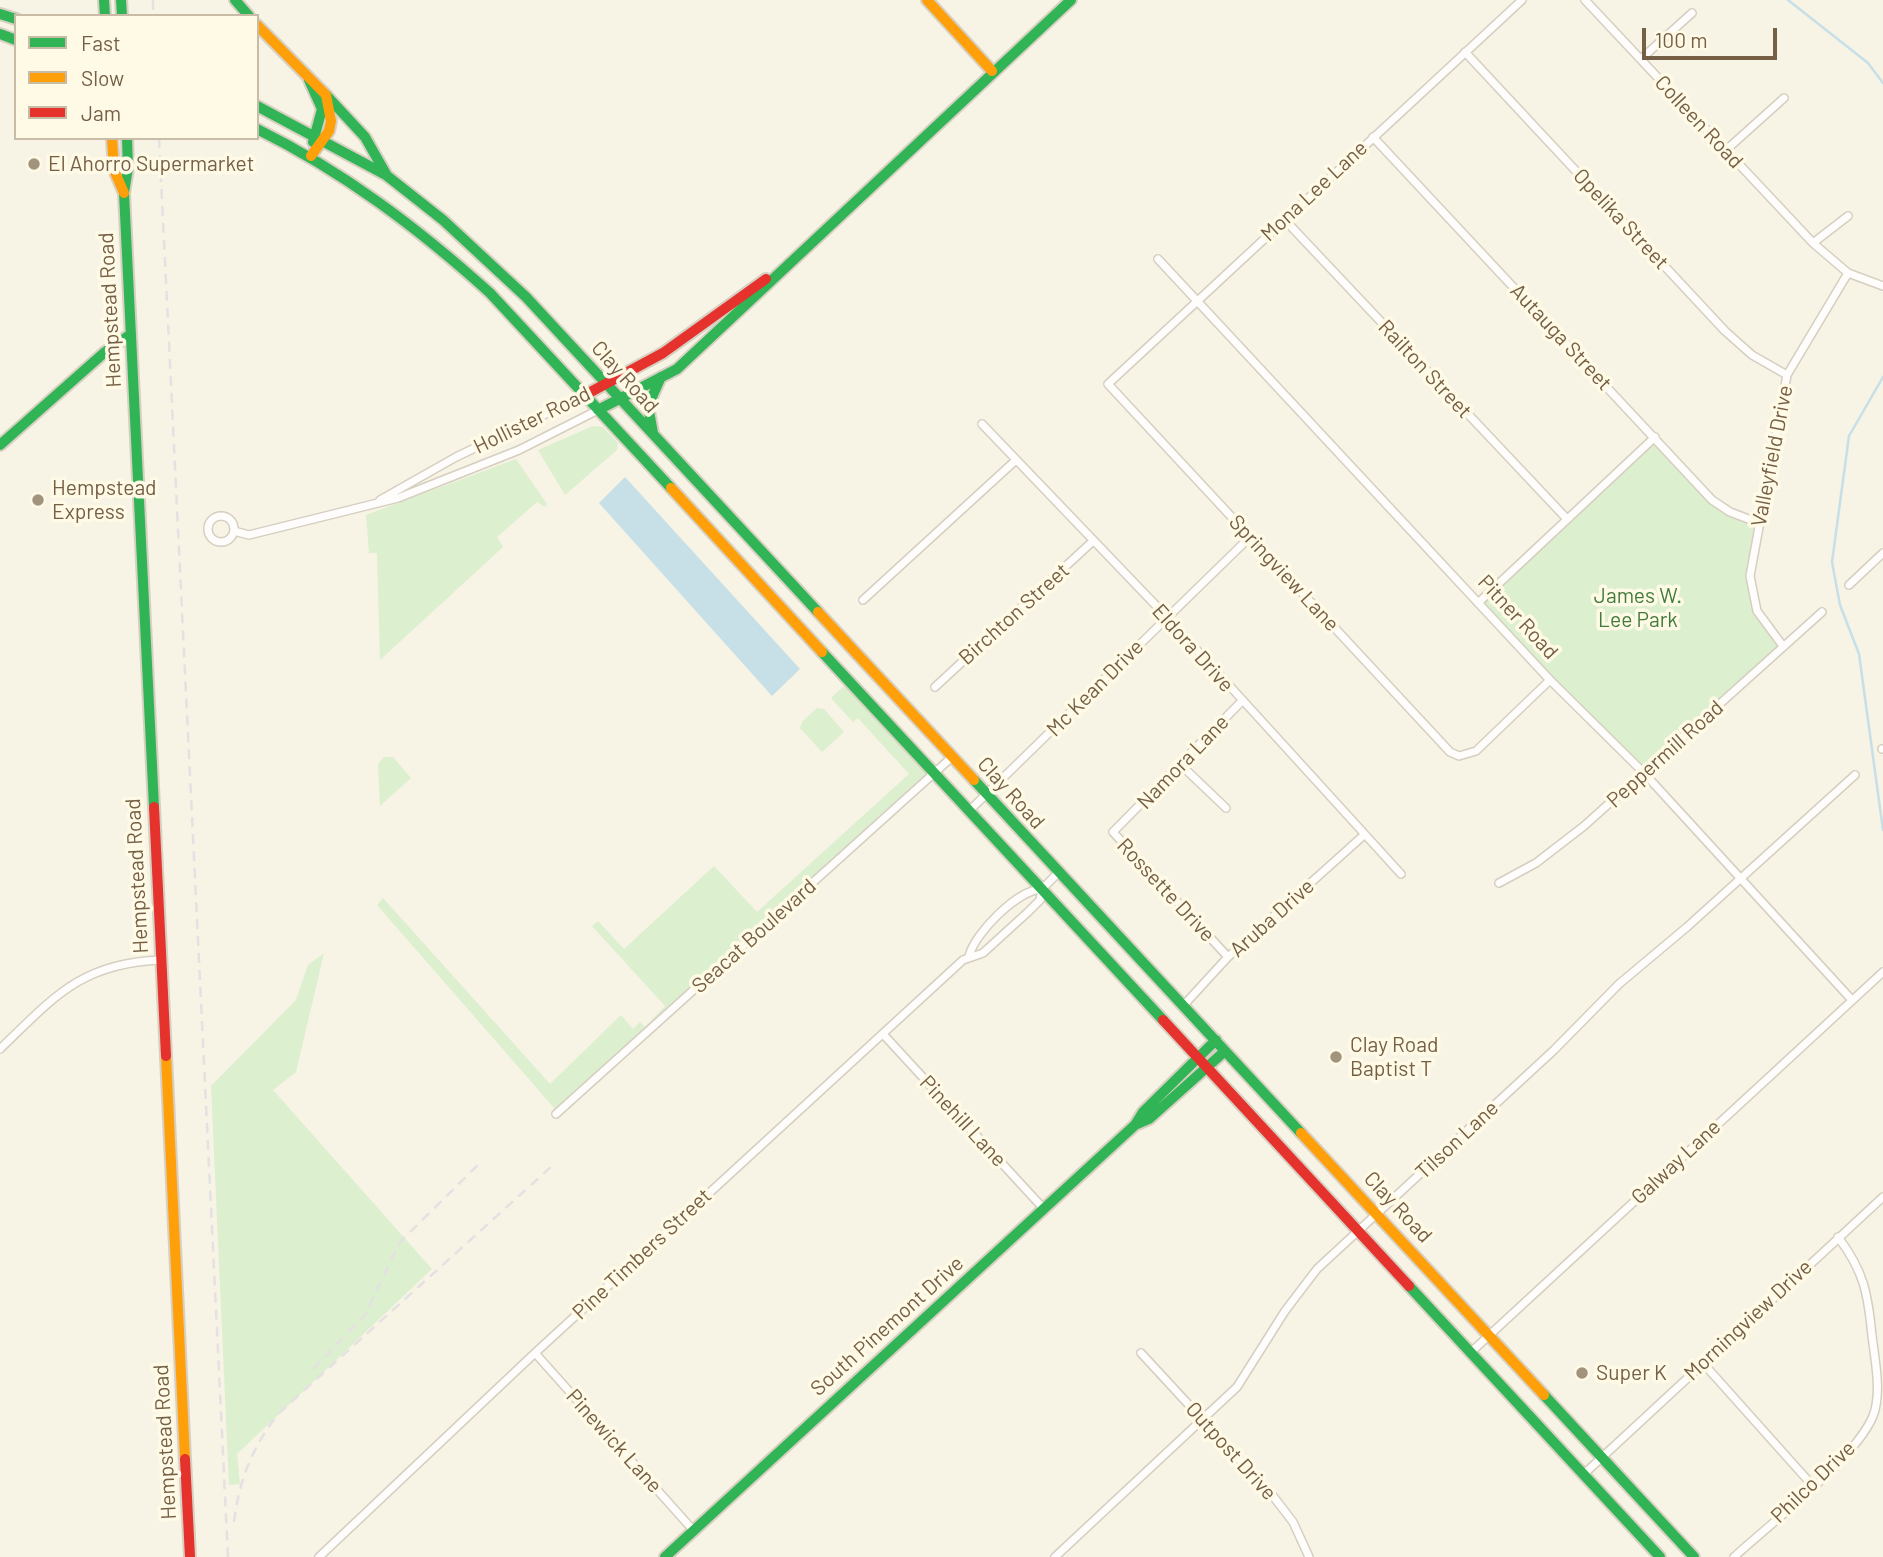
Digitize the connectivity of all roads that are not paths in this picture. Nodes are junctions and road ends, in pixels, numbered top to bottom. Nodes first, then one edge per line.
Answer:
1 (234, 0) edge
2 (927, 0) edge
3 (1071, 0) edge
4 (1522, 0) edge
5 (1585, 0) edge
6 (1692, 12) dead end
7 (247, 14) edge
8 (259, 26) edge
9 (1465, 52) junction
10 (1641, 59) junction
11 (992, 71) junction
12 (309, 80) junction
13 (326, 94) junction
14 (1784, 98) dead end
15 (259, 107) edge
16 (259, 130) edge
17 (314, 134) junction
18 (1373, 137) junction
19 (112, 140) edge
20 (127, 140) edge
21 (325, 140) junction
22 (1725, 151) junction
23 (311, 156) junction
24 (386, 175) junction
25 (124, 193) junction
26 (1848, 216) dead end
27 (1284, 219) junction
28 (443, 220) junction
29 (430, 238) junction
30 (1813, 243) junction
31 (1158, 259) dead end
32 (789, 264) junction
33 (1848, 273) junction
34 (1883, 286) edge
35 (1196, 302) junction
36 (695, 327) junction
37 (131, 334) junction
38 (707, 343) junction
39 (1787, 375) junction
40 (661, 377) junction
41 (607, 384) junction
42 (1108, 384) joint
43 (585, 396) junction
44 (619, 399) junction
45 (598, 410) junction
46 (982, 424) dead end
47 (654, 437) junction
48 (1656, 437) junction
49 (0, 445) edge
50 (468, 452) junction
51 (1016, 460) junction
52 (476, 468) junction
53 (373, 504) junction
54 (724, 512) junction
55 (1567, 519) junction
56 (1759, 523) junction
57 (708, 527) junction
58 (234, 531) dead end
59 (1250, 537) junction
60 (1093, 541) junction
61 (1883, 553) edge
62 (1849, 585) dead end
63 (863, 600) dead end
64 (1478, 603) junction
65 (1822, 612) dead end
66 (1166, 616) junction
67 (1783, 646) junction
68 (857, 655) junction
69 (841, 670) junction
70 (1550, 680) junction
71 (935, 687) dead end
72 (1242, 701) junction
73 (952, 757) junction
74 (1181, 765) junction
75 (936, 773) junction
76 (1644, 773) junction
77 (1855, 775) dead end
78 (986, 794) junction
79 (1226, 808) dead end
80 (970, 810) junction
81 (1123, 822) joint
82 (1364, 835) junction
83 (1058, 873) junction
84 (1401, 874) dead end
85 (1741, 880) junction
86 (1499, 883) dead end
87 (1042, 889) junction
88 (969, 956) junction
89 (1228, 957) junction
90 (161, 960) junction
91 (1883, 972) edge
92 (1852, 999) junction
93 (1183, 1006) junction
94 (883, 1034) junction
95 (1216, 1040) junction
96 (0, 1048) edge
97 (1226, 1051) junction
98 (1198, 1057) junction
99 (1208, 1068) junction
100 (556, 1115) dead end
101 (1135, 1125) junction
102 (1883, 1197) edge
103 (1043, 1208) junction
104 (1378, 1214) junction
105 (1358, 1232) junction
106 (1838, 1237) junction
107 (1489, 1336) junction
108 (535, 1353) junction
109 (1141, 1353) dead end
110 (1470, 1353) junction
111 (1702, 1362) junction
112 (1204, 1421) junction
113 (1602, 1457) junction
114 (1584, 1474) junction
115 (1812, 1486) junction
116 (694, 1530) junction
117 (190, 1557) edge
118 (319, 1557) edge
119 (665, 1557) edge
120 (1055, 1557) edge
121 (1309, 1557) edge
122 (1660, 1557) edge
123 (1694, 1557) edge
124 (1734, 1557) edge

1 - 7 main road
2 - 11 main road
3 - 11 main road, Hollister Road
4 - 9 street, Mona Lee Lane
5 - 10 street, Colleen Road
6 - 10 street
8 - 12 main road
9 - 18 street, Mona Lee Lane
9 - 39 street, Opelika Street
10 - 22 street, Colleen Road
11 - 32 main road, Hollister Road
12 - 13 main road
12 - 17 main road
13 - 21 main road
13 - 24 main road
14 - 22 street
15 - 17 main road, Clay Road
16 - 23 main road, Clay Road
17 - 21 main road, Clay Road
17 - 23 main road
18 - 27 street, Mona Lee Lane
18 - 48 street, Autauga Street
19 - 25 main road, Hempstead Road
20 - 25 main road, Hempstead Road
21 - 23 main road
21 - 24 main road, Clay Road
22 - 30 street, Colleen Road
23 - 29 main road, Clay Road
24 - 28 main road, Clay Road
25 - 37 main road, Hempstead Road
26 - 30 street
27 - 35 street, Mona Lee Lane
27 - 55 street, Railton Street
28 - 29 main road
28 - 41 main road, Clay Road
29 - 43 main road, Clay Road
30 - 33 street, Colleen Road
31 - 35 street, Pitner Road
32 - 36 main road, Hollister Road
32 - 38 main road, Hollister Road
33 - 34 street, Colleen Road
33 - 39 street, Valleyfield Drive
35 - 42 street, Mona Lee Lane
35 - 64 street, Pitner Road
36 - 38 main road
36 - 41 main road, Hollister Road
37 - 49 main road
37 - 90 main road, Hempstead Road
38 - 40 main road, Hollister Road
39 - 56 street, Valleyfield Drive
40 - 44 main road, Hollister Road
40 - 47 main road
41 - 43 main road, Hollister Road
41 - 44 main road, Clay Road
42 - 59 street, Springview Lane
43 - 45 main road, Clay Road
43 - 50 street, Hollister Road
44 - 45 main road, Hollister Road
44 - 47 main road, Clay Road
45 - 52 street, Hollister Road
45 - 57 main road, Clay Road
46 - 51 street, Eldora Drive
47 - 54 main road, Clay Road
48 - 55 street
48 - 56 street, Autauga Street
50 - 52 street
50 - 53 street, Hollister Road
51 - 60 street, Eldora Drive
51 - 63 street
52 - 53 street, Hollister Road
53 - 58 street, Hollister Road
54 - 57 main road
54 - 68 main road, Clay Road
55 - 64 street
56 - 67 street, Valleyfield Drive
57 - 69 main road, Clay Road
59 - 66 street, Mc Kean Drive
59 - 70 street, Springview Lane
60 - 66 street, Eldora Drive
60 - 71 street, Birchton Street
61 - 62 street
64 - 70 street, Pitner Road
65 - 67 street, Peppermill Road
66 - 72 street, Eldora Drive
66 - 78 street, Mc Kean Drive
67 - 76 street, Peppermill Road
68 - 69 main road
68 - 73 main road, Clay Road
69 - 75 main road, Clay Road
70 - 76 street, Pitner Road
72 - 74 street, Namora Lane
72 - 82 street, Eldora Drive
73 - 75 street, Seacat Boulevard
73 - 78 main road, Clay Road
74 - 79 street
74 - 81 street, Namora Lane
75 - 80 main road, Clay Road
75 - 100 street, Seacat Boulevard
76 - 85 street, Pitner Road
76 - 86 street, Peppermill Road
77 - 85 street, Tilson Lane
78 - 80 street, Mc Kean Drive
78 - 83 main road, Clay Road
80 - 87 main road, Clay Road
81 - 89 street, Rossette Drive
82 - 84 street, Eldora Drive
82 - 89 street, Aruba Drive
83 - 87 street, Pine Timbers Street
83 - 93 main road, Clay Road
85 - 92 street, Pitner Road
85 - 104 street, Tilson Lane
87 - 88 street, Pine Timbers Street
87 - 88 street, Pine Timbers Street
87 - 98 main road, Clay Road
88 - 94 street, Pine Timbers Street
89 - 93 street, Aruba Drive
90 - 96 street
90 - 117 main road, Hempstead Road
91 - 92 street, Galway Lane
92 - 107 street, Galway Lane
93 - 95 main road, Clay Road
94 - 103 street, Pinehill Lane
94 - 108 street, Pine Timbers Street
95 - 97 main road, Clay Road
95 - 98 main road, South Pinemont Drive
97 - 99 main road, South Pinemont Drive
97 - 104 main road, Clay Road
98 - 99 main road, Clay Road
98 - 101 main road, South Pinemont Drive
99 - 101 main road, South Pinemont Drive
99 - 105 main road, Clay Road
101 - 103 main road, South Pinemont Drive
102 - 106 street, Morningview Drive
103 - 116 main road, South Pinemont Drive
104 - 105 street, Tilson Lane
104 - 107 main road, Clay Road
105 - 110 main road, Clay Road
105 - 112 street, Tilson Lane
106 - 111 street, Morningview Drive
106 - 115 street, Philco Drive
107 - 110 street, Galway Lane
107 - 113 main road, Clay Road
108 - 116 street, Pinewick Lane
108 - 118 street, Pine Timbers Street
109 - 112 street, Outpost Drive
110 - 114 main road, Clay Road
111 - 113 street, Morningview Drive
111 - 115 street
112 - 120 street, Tilson Lane
112 - 121 street, Outpost Drive
113 - 114 street, Morningview Drive
113 - 123 main road, Clay Road
114 - 122 main road, Clay Road
115 - 124 street, Philco Drive
116 - 119 main road, South Pinemont Drive

